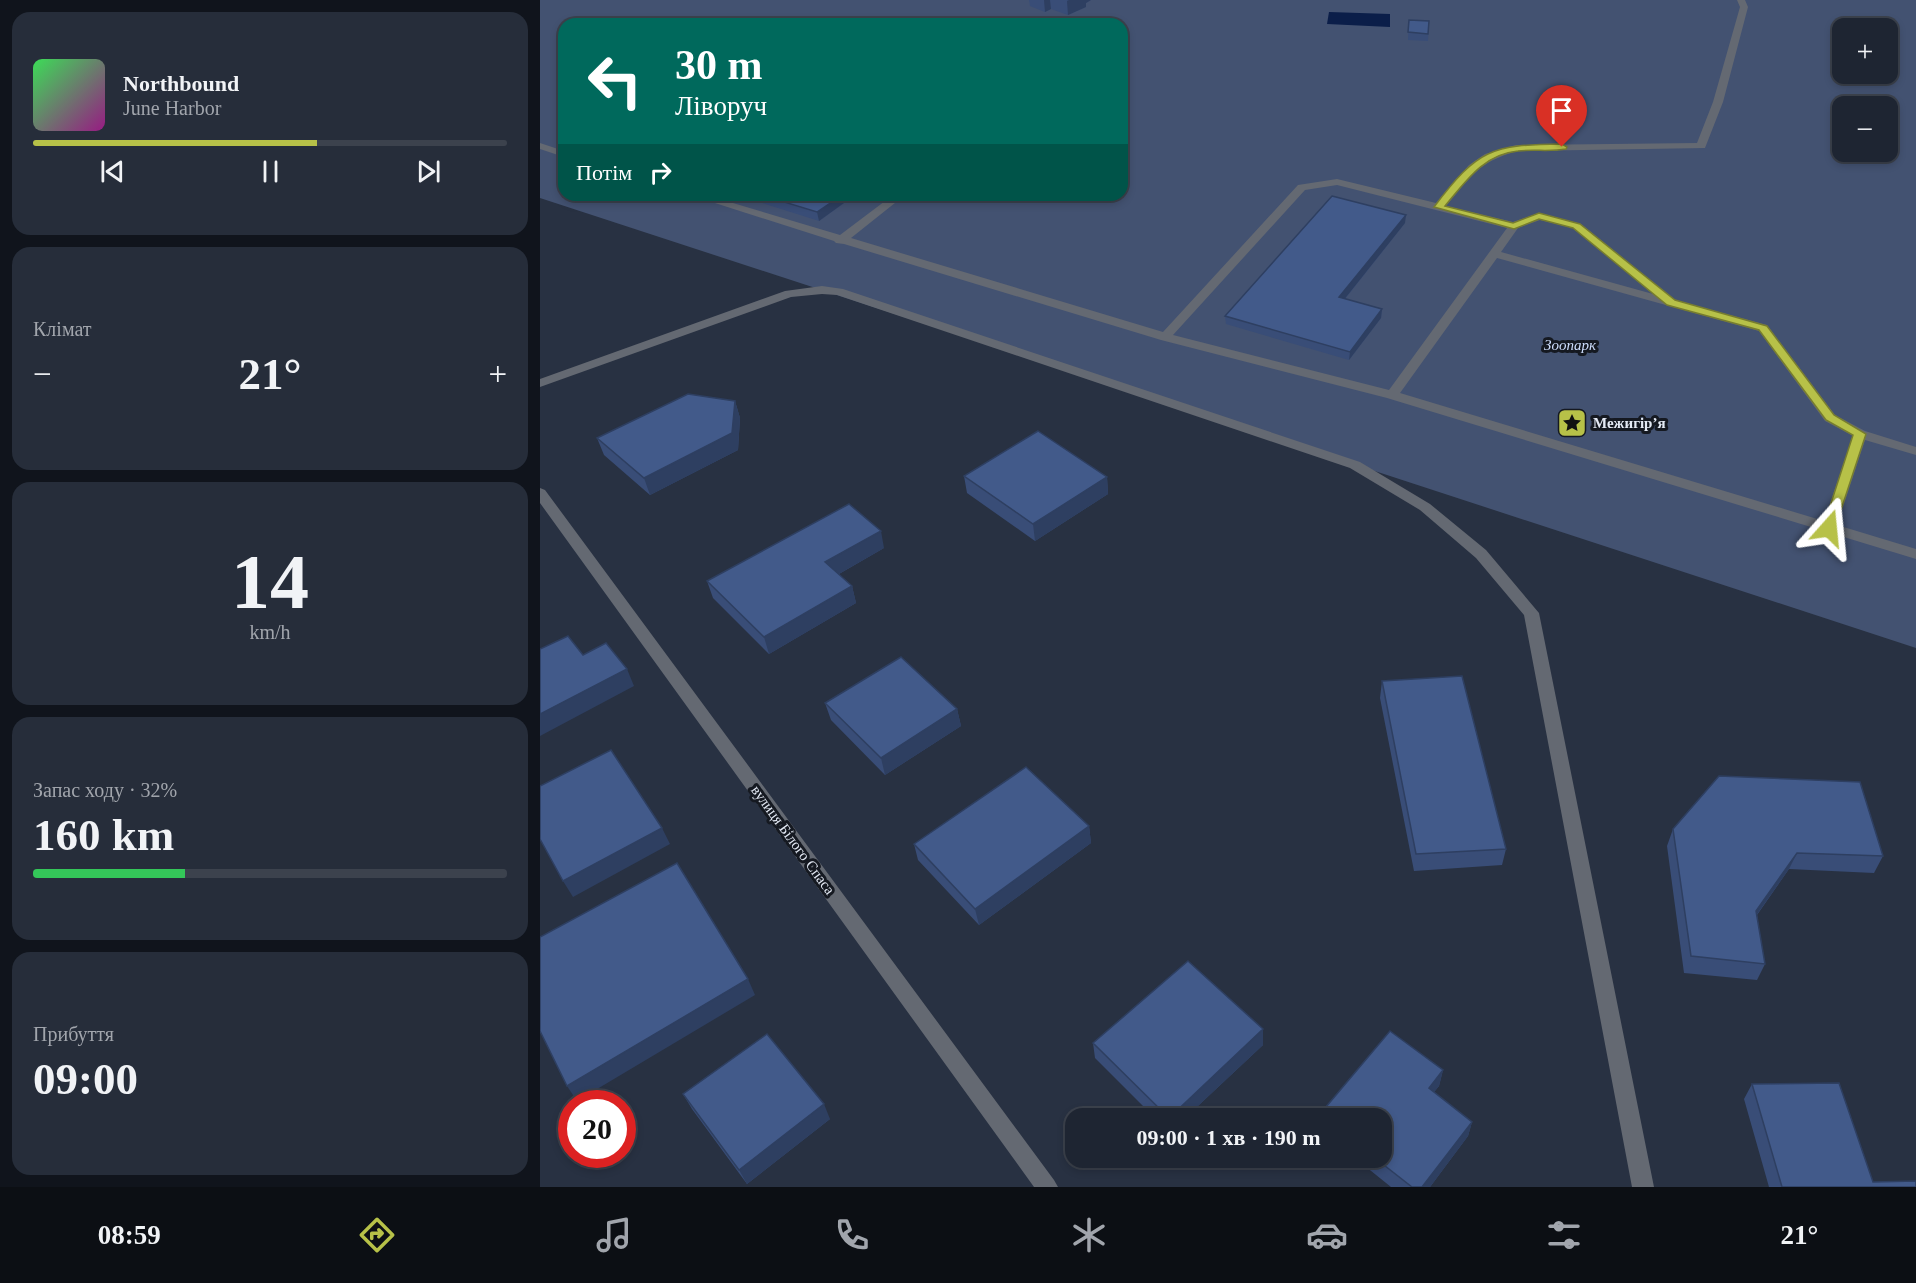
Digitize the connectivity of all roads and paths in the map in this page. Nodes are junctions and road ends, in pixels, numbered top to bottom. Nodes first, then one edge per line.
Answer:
1 (1741, 0) edge
2 (558, 141) edge
3 (543, 147) edge
4 (558, 152) edge
5 (714, 201) edge
6 (892, 201) edge
7 (1439, 207) junction
8 (1514, 226) junction
9 (840, 241) junction
10 (1494, 254) junction
11 (1671, 303) junction
12 (1165, 337) junction
13 (540, 383) edge
14 (1392, 395) junction
15 (1860, 434) junction
16 (1916, 451) edge
17 (540, 493) edge
18 (1829, 528) junction
19 (1916, 554) edge
20 (1047, 1187) edge
21 (1644, 1187) edge

1 - 7 street
2 - 3 street
3 - 4 street
5 - 9 street
6 - 9 street
7 - 8 street
7 - 12 street
8 - 10 street
8 - 11 street
9 - 12 street
10 - 11 street
10 - 14 street
11 - 15 street
12 - 14 street
13 - 21 street
14 - 18 street
15 - 16 street
15 - 18 street
17 - 20 street, вулиця Білого Спаса
18 - 19 street

